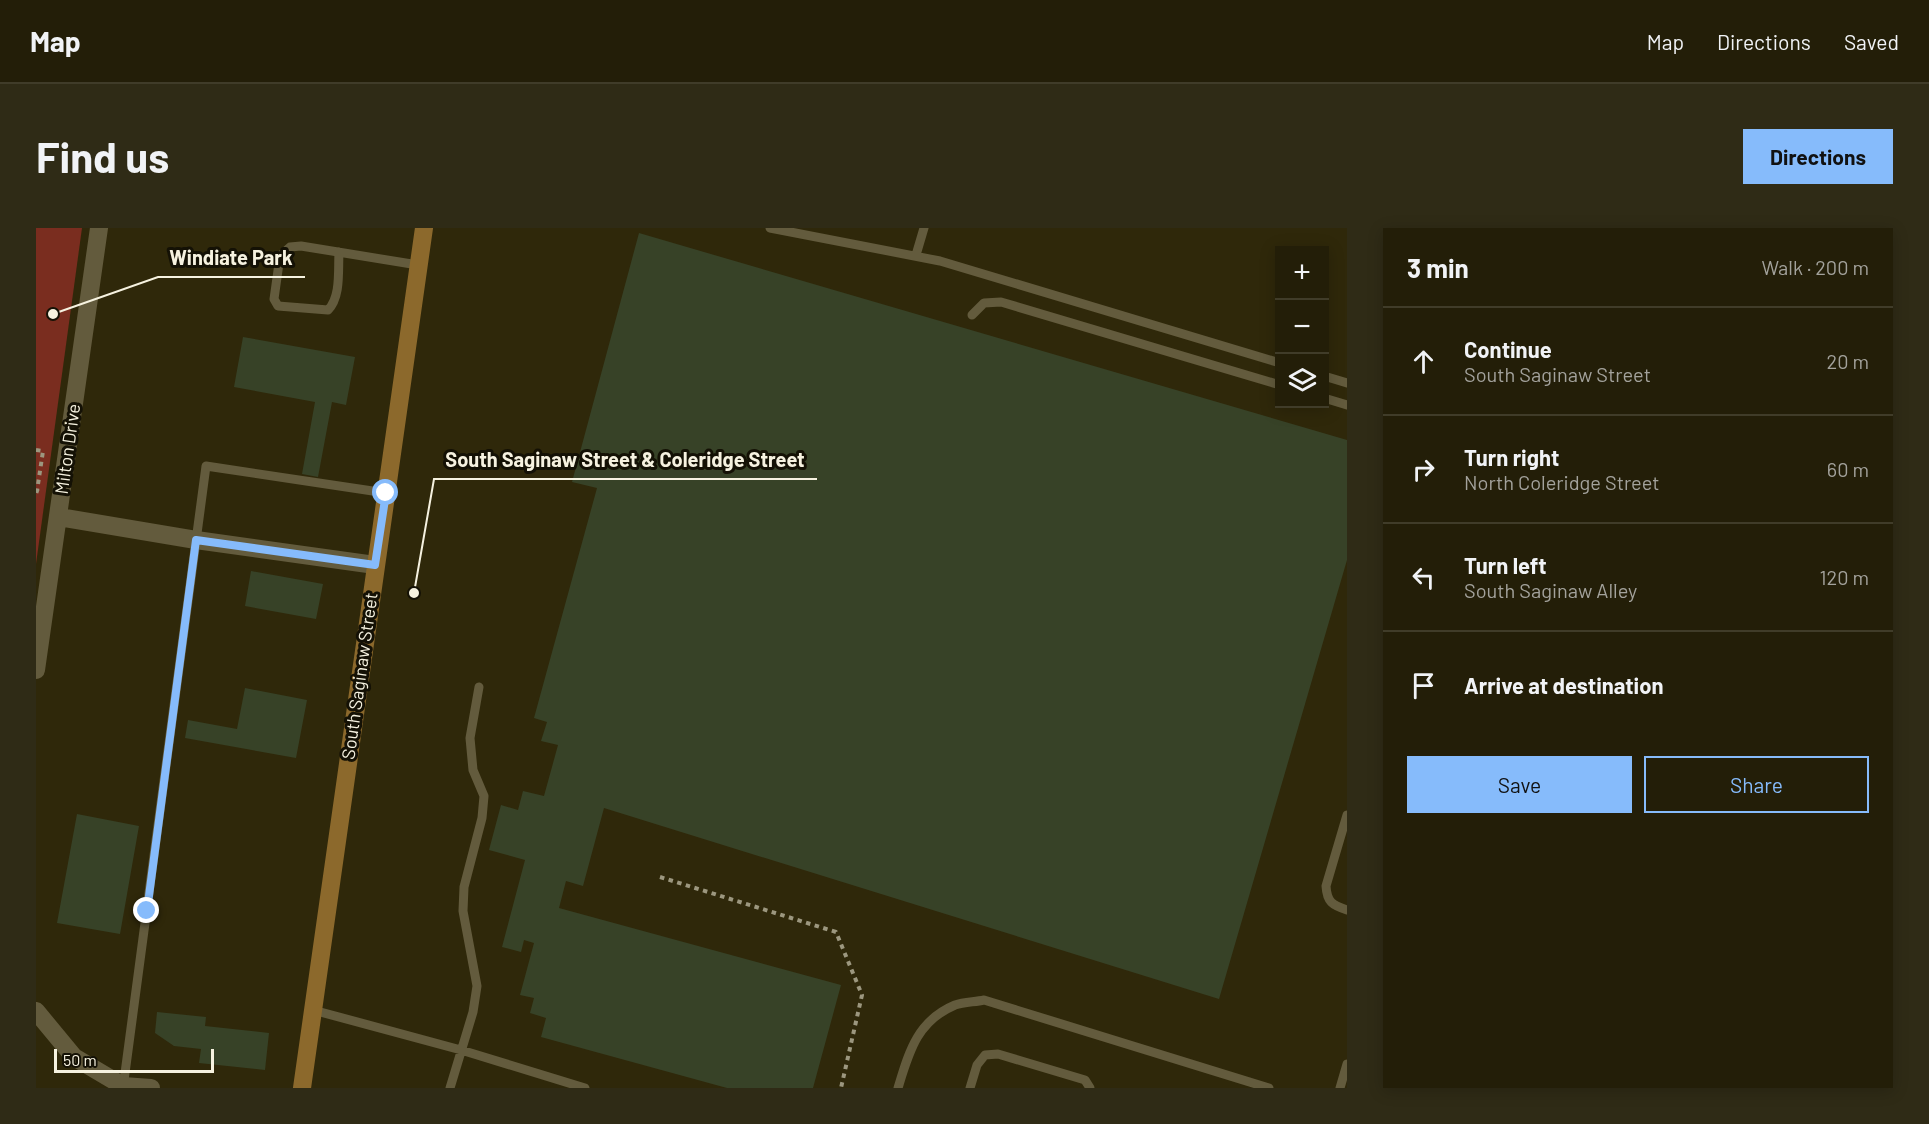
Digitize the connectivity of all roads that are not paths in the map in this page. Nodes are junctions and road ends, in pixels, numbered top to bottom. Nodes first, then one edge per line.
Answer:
1 (99, 228) edge
2 (424, 228) edge
3 (770, 228) edge
4 (924, 228) edge
5 (339, 252) junction
6 (916, 255) junction
7 (418, 265) junction
8 (972, 315) dead end
9 (1275, 362) edge
10 (1329, 378) edge
11 (1347, 383) edge
12 (1275, 384) edge
13 (1329, 400) edge
14 (1347, 405) edge
15 (386, 493) junction
16 (59, 516) junction
17 (196, 540) junction
18 (375, 565) junction
19 (36, 670) edge
20 (478, 687) dead end
21 (1347, 815) edge
22 (1347, 910) edge
23 (313, 1010) junction
24 (36, 1011) edge
25 (461, 1050) junction
26 (1347, 1064) edge
27 (123, 1087) edge
28 (150, 1088) edge
29 (302, 1088) edge
30 (450, 1088) edge
31 (585, 1088) edge
32 (898, 1088) edge
33 (970, 1088) edge
34 (1090, 1088) edge
35 (1269, 1088) edge
36 (1340, 1088) edge

1 - 16 street, Milton Drive
2 - 7 main road, South Saginaw Street
3 - 6 lane
4 - 6 lane
5 - 5 lane
5 - 7 lane
6 - 9 lane
7 - 15 main road, South Saginaw Street
8 - 12 lane
10 - 11 lane
13 - 14 lane
15 - 17 lane
15 - 18 main road, South Saginaw Street
16 - 17 street
16 - 19 street, Milton Drive
17 - 18 street
17 - 27 lane
18 - 23 main road, South Saginaw Street
20 - 25 lane
21 - 22 lane
23 - 25 lane
23 - 29 main road, South Saginaw Street
24 - 27 street
25 - 30 lane
25 - 31 lane
26 - 36 lane
27 - 28 street
32 - 35 lane
33 - 34 lane

